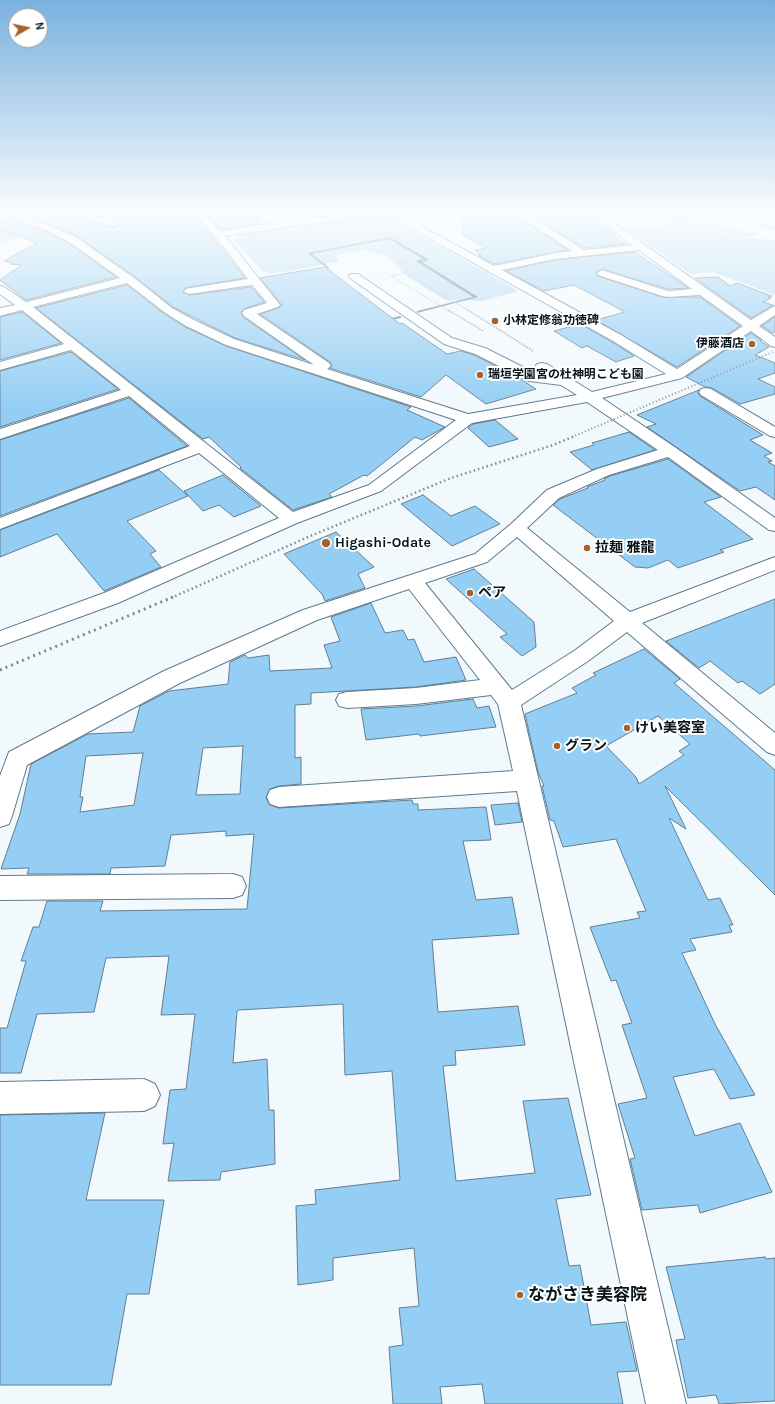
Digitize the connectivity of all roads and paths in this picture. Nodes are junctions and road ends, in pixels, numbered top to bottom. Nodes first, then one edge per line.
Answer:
1 (252, 278) edge
2 (356, 278) edge
3 (394, 278) edge
4 (414, 278) edge
5 (508, 278) edge
6 (616, 278) edge
7 (684, 278) edge
8 (129, 279) joint
9 (255, 281) junction
10 (0, 289) edge
11 (190, 291) dead end
12 (703, 291) junction
13 (24, 306) junction
14 (445, 308) dead end
15 (775, 310) edge
16 (0, 312) edge
17 (750, 325) junction
18 (775, 343) edge
19 (73, 345) junction
20 (0, 366) edge
21 (542, 367) joint
22 (677, 375) junction
23 (339, 377) junction
24 (564, 382) junction
25 (131, 391) junction
26 (706, 392) dead end
27 (590, 397) junction
28 (467, 419) junction
29 (0, 434) edge
30 (775, 434) edge
31 (202, 447) junction
32 (671, 451) junction
33 (291, 519) junction
34 (0, 524) edge
35 (775, 526) edge
36 (517, 528) junction
37 (775, 563) edge
38 (413, 581) junction
39 (627, 621) junction
40 (1, 635) edge
41 (502, 694) junction
42 (347, 700) dead end
43 (775, 746) edge
44 (9, 759) edge
45 (526, 780) junction
46 (279, 797) dead end
47 (0, 816) edge
48 (233, 886) dead end
49 (0, 888) edge
50 (144, 1095) dead end
51 (0, 1098) edge
52 (666, 1404) edge

1 - 9 street
2 - 24 street
3 - 14 path
4 - 21 path
5 - 22 street
6 - 12 street
7 - 12 street
8 - 13 street
8 - 23 street
9 - 11 street
9 - 23 street
10 - 13 street
12 - 17 street
13 - 16 street
13 - 19 street
15 - 17 street
17 - 18 street
17 - 22 street
19 - 20 street
19 - 25 street
21 - 24 street
22 - 27 street
23 - 28 street
24 - 27 street
25 - 29 street
25 - 31 street
26 - 30 street
27 - 28 street
27 - 32 street
28 - 33 street
31 - 33 street
31 - 34 street
32 - 35 street
32 - 36 street
33 - 40 street
36 - 38 street
36 - 39 street
37 - 39 street
38 - 41 street
38 - 44 street
39 - 41 street
39 - 43 street
41 - 42 street
41 - 45 street
44 - 47 street
45 - 46 street
45 - 52 street
48 - 49 street
50 - 51 street

